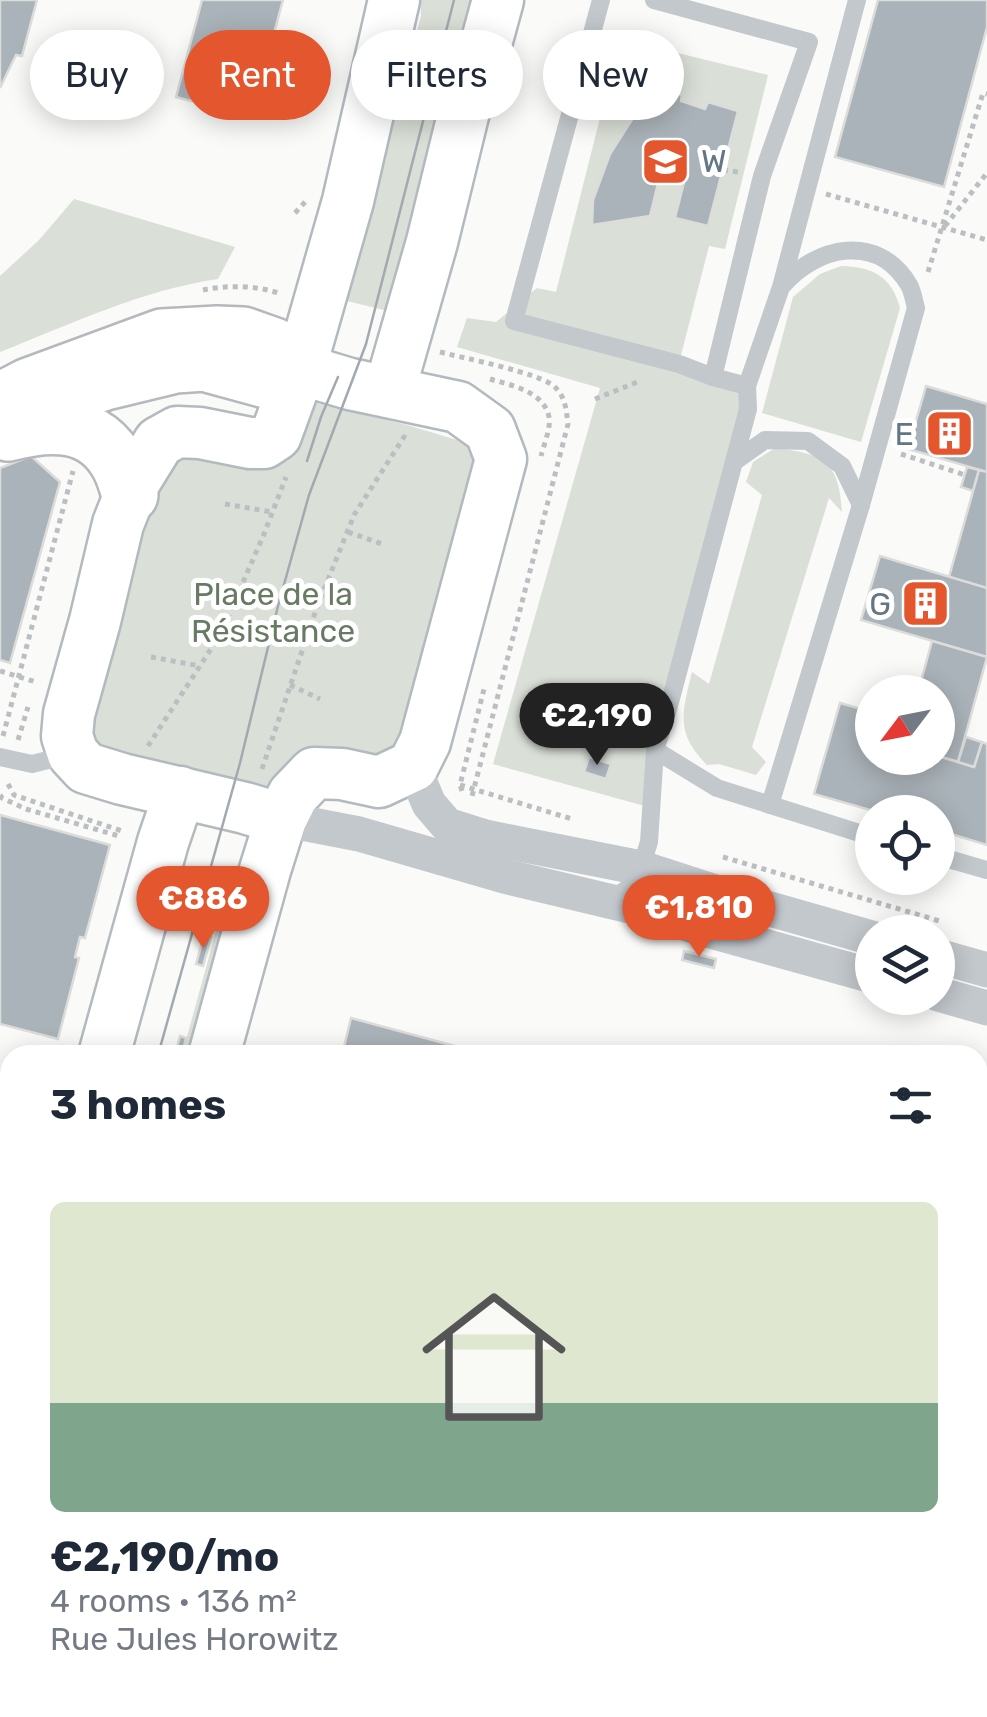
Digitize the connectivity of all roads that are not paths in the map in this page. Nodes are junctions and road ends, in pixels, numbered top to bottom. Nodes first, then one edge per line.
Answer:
1 (394, 0) edge
2 (498, 0) edge
3 (601, 0) edge
4 (654, 0) edge
5 (857, 0) edge
6 (781, 287) junction
7 (300, 370) junction
8 (712, 377) junction
9 (747, 386) junction
10 (408, 396) junction
11 (0, 400) edge
12 (0, 418) edge
13 (0, 435) edge
14 (734, 462) junction
15 (130, 494) junction
16 (861, 505) junction
17 (655, 750) junction
18 (74, 754) junction
19 (0, 757) edge
20 (413, 766) junction
21 (157, 787) junction
22 (770, 805) junction
23 (263, 813) junction
24 (855, 832) edge
25 (955, 861) edge
26 (641, 868) junction
27 (987, 870) edge
28 (588, 898) junction
29 (855, 933) edge
30 (955, 961) edge
31 (987, 970) edge
32 (855, 971) edge
33 (955, 999) edge
34 (987, 1008) edge
35 (106, 1045) edge
36 (217, 1045) edge

1 - 7 main road
2 - 10 main road
3 - 8 lane
4 - 8 lane
5 - 6 lane
6 - 9 lane
6 - 16 lane
7 - 10 main road
7 - 11 highway
7 - 12 highway
7 - 15 main road
8 - 9 lane
9 - 14 lane
10 - 20 main road
13 - 15 highway
14 - 16 lane
14 - 17 lane
15 - 18 main road
16 - 22 lane
17 - 22 lane
17 - 26 lane
18 - 19 lane
18 - 21 main road
20 - 23 main road
20 - 26 street
21 - 23 main road
21 - 35 main road
22 - 24 lane
23 - 28 street
23 - 36 main road
25 - 27 lane
26 - 28 lane
26 - 29 street
28 - 32 street
30 - 31 street
33 - 34 street

